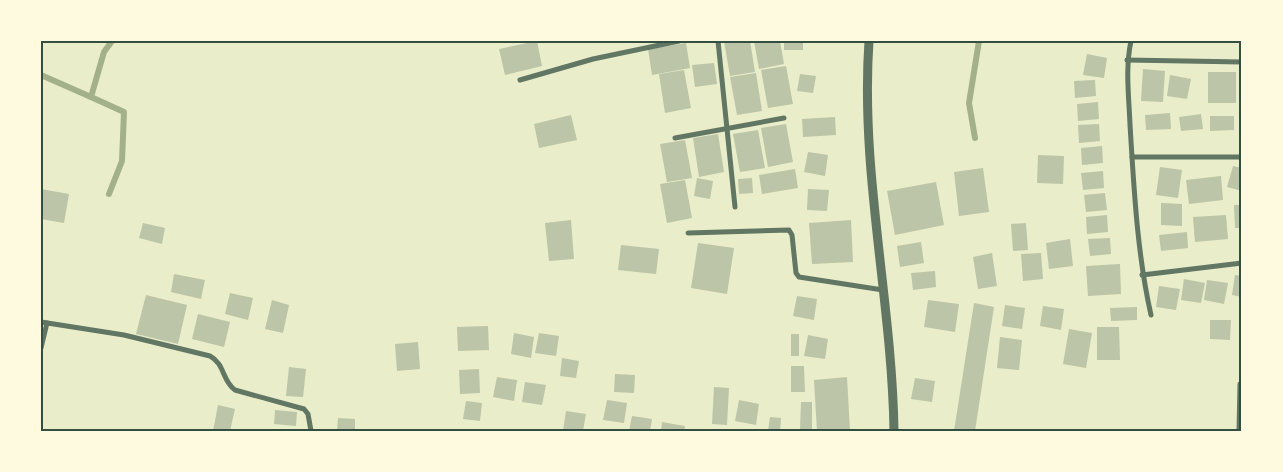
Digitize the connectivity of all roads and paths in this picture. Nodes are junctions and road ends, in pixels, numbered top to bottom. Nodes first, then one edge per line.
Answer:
1 (679, 41) edge
2 (718, 41) edge
3 (869, 41) edge
4 (1131, 41) edge
5 (1127, 60) junction
6 (1242, 62) edge
7 (520, 80) dead end
8 (784, 118) dead end
9 (727, 128) junction
10 (675, 138) dead end
11 (1132, 157) junction
12 (1242, 157) edge
13 (735, 207) dead end
14 (688, 233) dead end
15 (1242, 263) edge
16 (1142, 275) junction
17 (883, 290) junction
18 (1151, 315) dead end
19 (44, 322) edge
20 (41, 348) edge
21 (1240, 384) dead end
22 (311, 431) edge
23 (894, 431) edge
24 (1239, 431) edge

1 - 7 street
2 - 9 street
3 - 17 street
4 - 5 street
5 - 6 street
5 - 11 street
8 - 9 street
9 - 10 street
9 - 13 street
11 - 12 street
11 - 16 street
14 - 17 street
15 - 16 street
16 - 18 street
17 - 23 street
19 - 20 street
19 - 22 street
21 - 24 street

